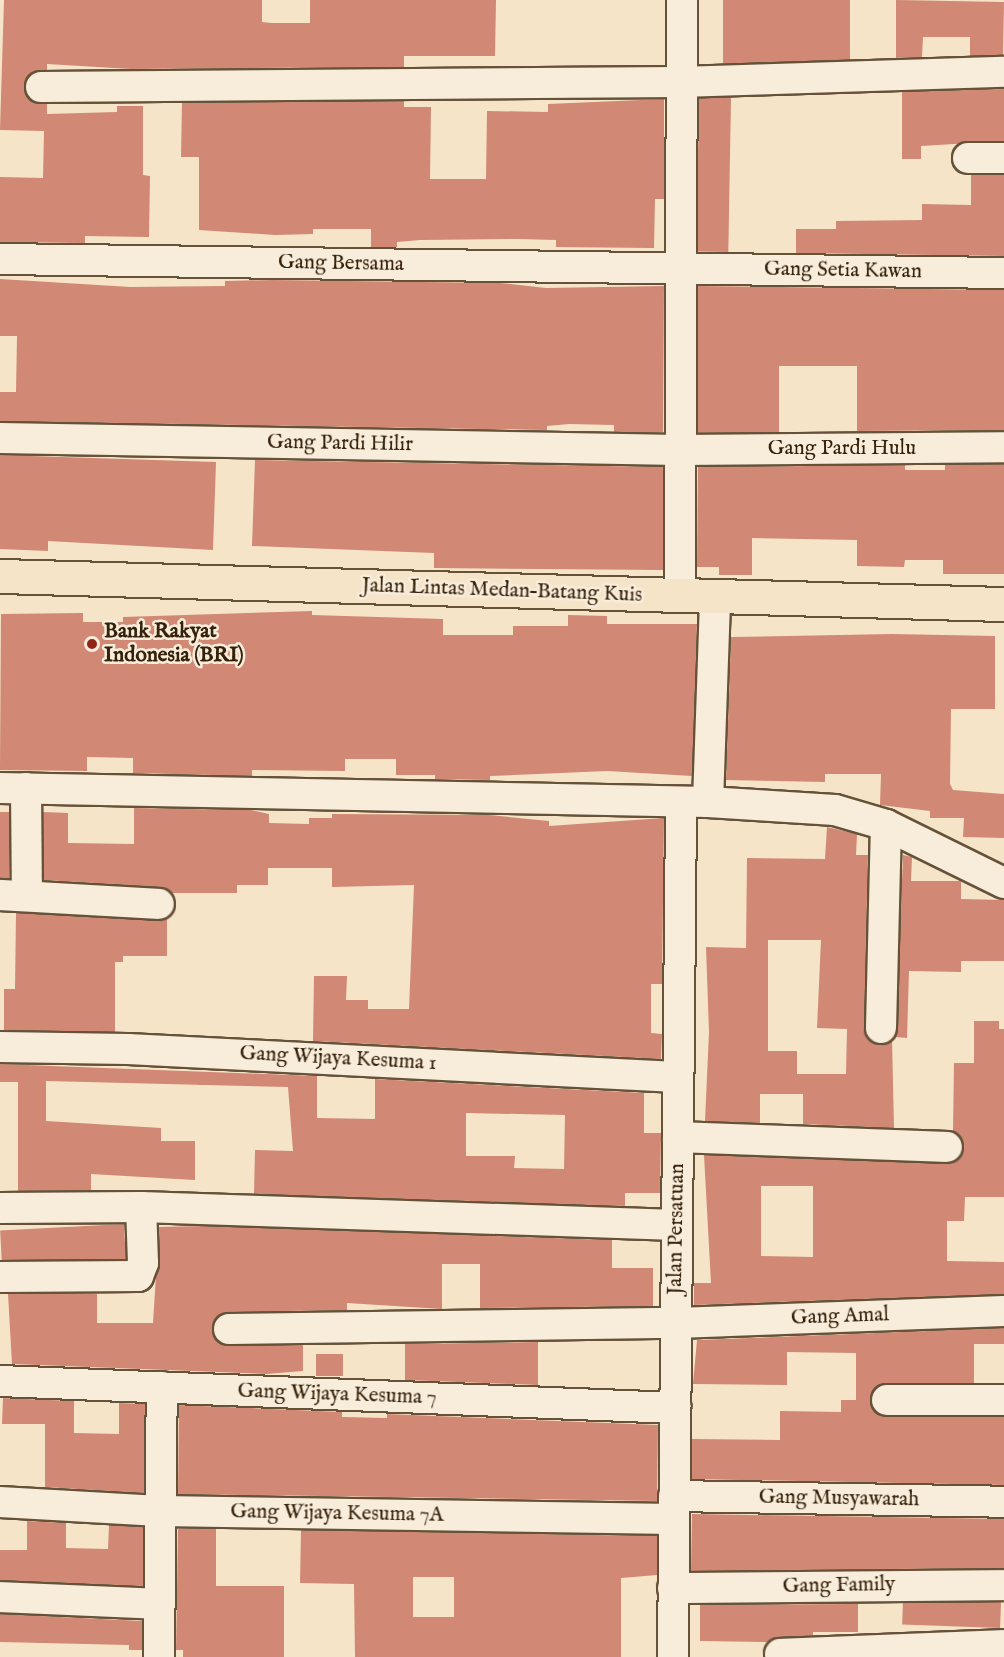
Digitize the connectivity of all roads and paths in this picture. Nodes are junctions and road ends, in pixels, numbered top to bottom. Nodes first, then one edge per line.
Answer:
1 (682, 0) edge
2 (1004, 72) edge
3 (680, 82) junction
4 (41, 87) dead end
5 (968, 158) dead end
6 (1004, 158) edge
7 (0, 259) edge
8 (681, 268) junction
9 (1004, 273) edge
10 (0, 438) edge
11 (1004, 447) edge
12 (680, 450) junction
13 (0, 576) edge
14 (680, 597) junction
15 (715, 598) junction
16 (1004, 604) edge
17 (13, 788) edge
18 (694, 802) junction
19 (886, 825) junction
20 (1004, 883) edge
21 (13, 896) edge
22 (159, 904) dead end
23 (881, 1028) dead end
24 (0, 1047) edge
25 (676, 1077) junction
26 (678, 1137) junction
27 (947, 1147) dead end
28 (141, 1207) junction
29 (0, 1208) edge
30 (677, 1225) junction
31 (0, 1277) edge
32 (1004, 1311) edge
33 (676, 1323) junction
34 (229, 1329) dead end
35 (0, 1381) edge
36 (162, 1387) junction
37 (887, 1400) dead end
38 (1004, 1400) edge
39 (675, 1408) junction
40 (0, 1502) edge
41 (1004, 1502) edge
42 (674, 1508) junction
43 (160, 1511) junction
44 (1004, 1585) edge
45 (673, 1588) junction
46 (0, 1597) edge
47 (159, 1604) junction
48 (1004, 1645) edge
49 (780, 1654) dead end
50 (159, 1657) edge
51 (673, 1657) edge

1 - 3 street
2 - 3 street
3 - 4 street
3 - 8 street
5 - 6 street
7 - 8 street, Gang Bersama
8 - 9 street, Gang Setia Kawan
8 - 12 street
10 - 12 street, Gang Pardi Hilir
11 - 12 street, Gang Pardi Hulu
12 - 14 street
13 - 14 highway, Jalan Lintas Medan–Batang Kuis
14 - 15 highway, Jalan Lintas Medan–Batang Kuis
15 - 16 highway, Jalan Lintas Medan–Batang Kuis
15 - 18 street, Jalan Persatuan
17 - 18 street
17 - 21 street
18 - 19 street
18 - 25 street, Jalan Persatuan
19 - 20 street
19 - 23 street
21 - 22 street
24 - 25 street, Gang Wijaya Kesuma 1
25 - 26 street, Jalan Persatuan
26 - 27 street
26 - 30 street, Jalan Persatuan
28 - 29 street
28 - 30 street
28 - 31 street
30 - 33 street, Jalan Persatuan
32 - 33 street, Gang Amal
33 - 34 street, Gang Amal
33 - 39 street, Jalan Persatuan
35 - 36 street, Gang Wijaya Kesuma 7
36 - 39 street, Gang Wijaya Kesuma 7
36 - 43 street
37 - 38 street
39 - 42 street, Jalan Persatuan
40 - 43 street, Gang Wijaya Kesuma 7A
41 - 42 street, Gang Musyawarah
42 - 43 street, Gang Wijaya Kesuma 7A
42 - 45 street, Jalan Persatuan
43 - 47 street
44 - 45 street, Gang Family
45 - 51 street, Jalan Persatuan
46 - 47 street
47 - 50 street
48 - 49 street

